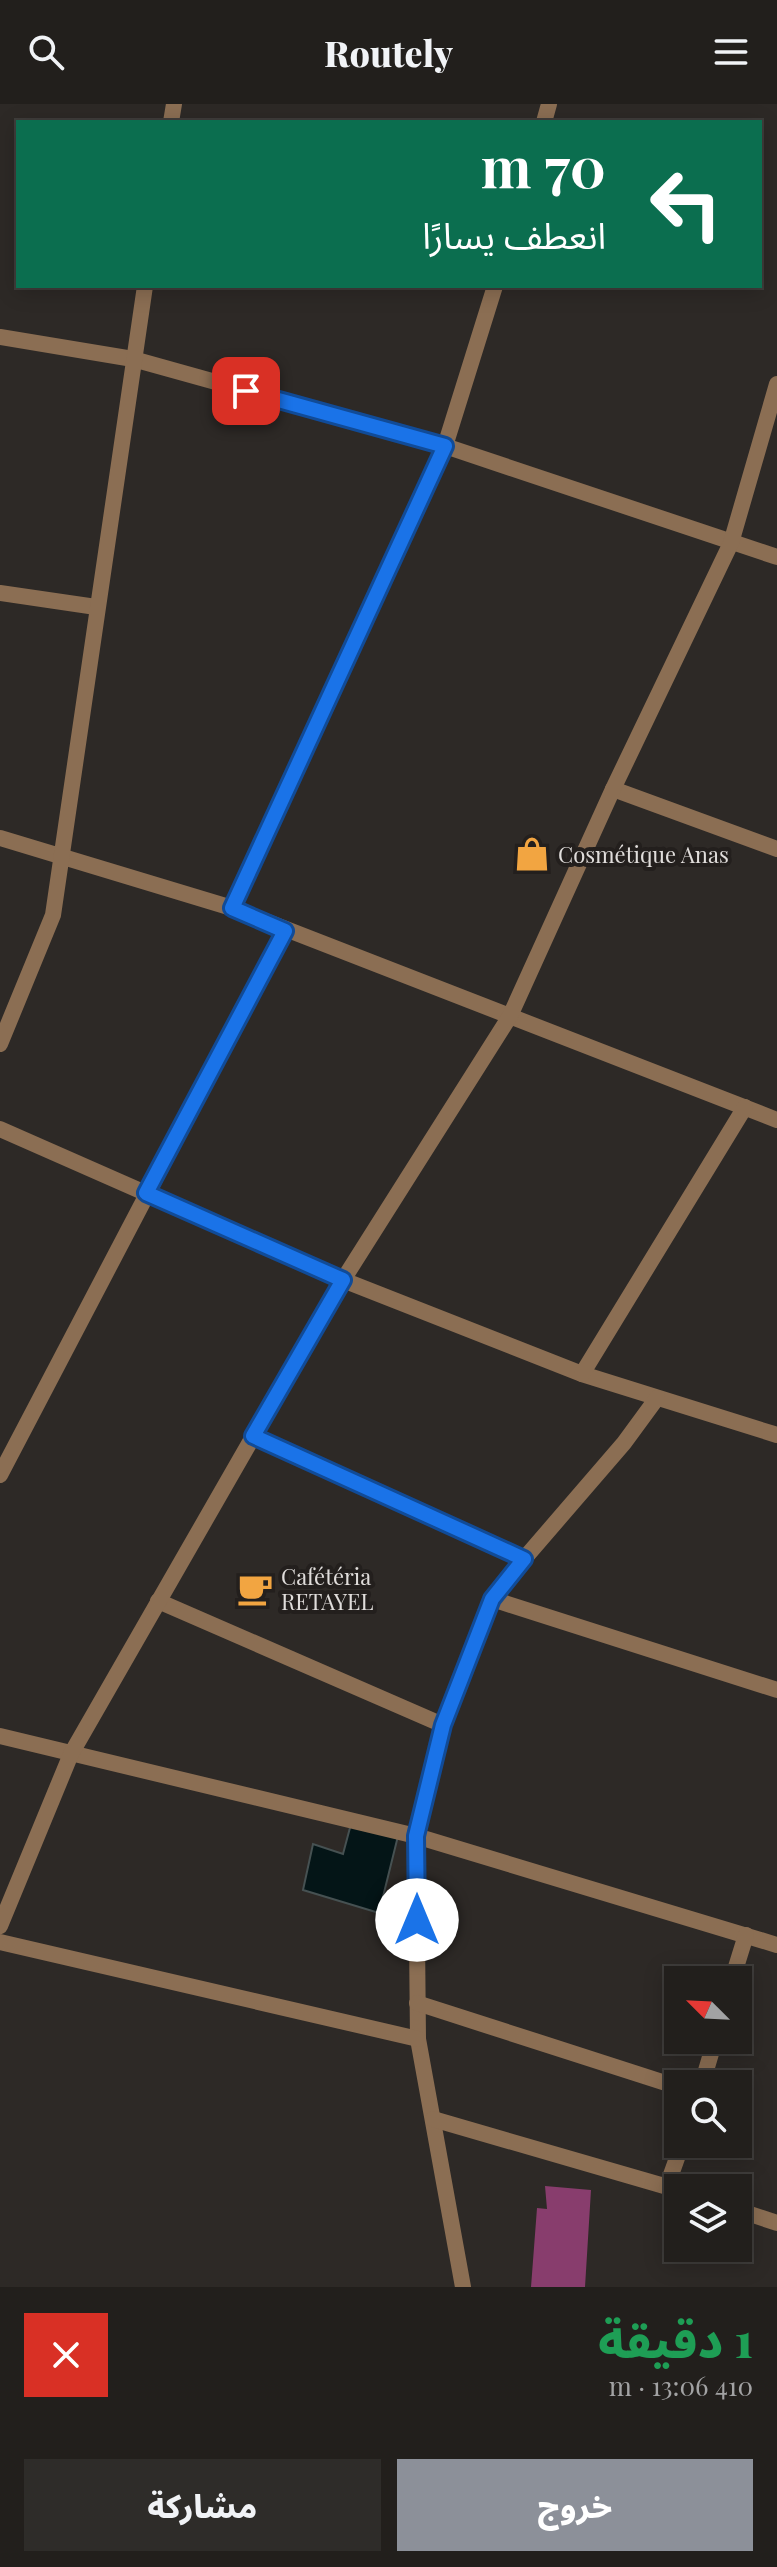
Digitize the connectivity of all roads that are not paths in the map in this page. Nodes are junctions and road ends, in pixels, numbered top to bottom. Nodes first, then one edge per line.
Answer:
1 (145, 288) edge
2 (494, 288) edge
3 (0, 337) edge
4 (133, 359) junction
5 (777, 384) edge
6 (445, 446) junction
7 (731, 543) junction
8 (777, 557) edge
9 (0, 593) edge
10 (96, 607) junction
11 (613, 789) junction
12 (0, 838) edge
13 (777, 849) edge
14 (64, 857) junction
15 (232, 908) junction
16 (285, 931) junction
17 (510, 1016) junction
18 (0, 1044) edge
19 (745, 1107) junction
20 (777, 1120) edge
21 (0, 1129) edge
22 (146, 1193) junction
23 (343, 1280) junction
24 (582, 1374) junction
25 (657, 1398) junction
26 (777, 1435) edge
27 (253, 1436) junction
28 (0, 1475) edge
29 (524, 1559) junction
30 (492, 1599) junction
31 (158, 1601) junction
32 (777, 1690) edge
33 (443, 1725) junction
34 (0, 1736) edge
35 (71, 1754) junction
36 (416, 1836) junction
37 (0, 1926) edge
38 (746, 1935) junction
39 (0, 1942) edge
40 (777, 1945) edge
41 (736, 1966) edge
42 (417, 2003) junction
43 (418, 2039) junction
44 (664, 2082) edge
45 (433, 2119) junction
46 (664, 2185) edge
47 (752, 2215) edge
48 (777, 2223) edge
49 (463, 2287) edge

1 - 4 street
2 - 6 street
3 - 4 street
4 - 6 street
4 - 10 street
5 - 7 street
6 - 7 street
6 - 15 street
7 - 8 street
7 - 11 street
9 - 10 street
10 - 14 street
11 - 13 street
11 - 17 street
12 - 14 street
14 - 15 street
14 - 18 street
15 - 16 street
16 - 17 street
16 - 22 street
17 - 19 street
17 - 23 street
19 - 20 street
19 - 24 street
21 - 22 street
22 - 23 street
22 - 28 street
23 - 24 street
23 - 27 street
24 - 25 street
25 - 26 street
25 - 29 street
27 - 29 street
27 - 31 street
29 - 30 street
30 - 32 street
30 - 33 street
31 - 33 street
31 - 35 street
33 - 36 street
34 - 35 street
35 - 36 street
35 - 37 street
36 - 38 street
36 - 42 street
38 - 40 street
38 - 41 street
39 - 43 street
42 - 43 street
42 - 44 street
43 - 45 street
45 - 46 street
45 - 49 street
47 - 48 street

